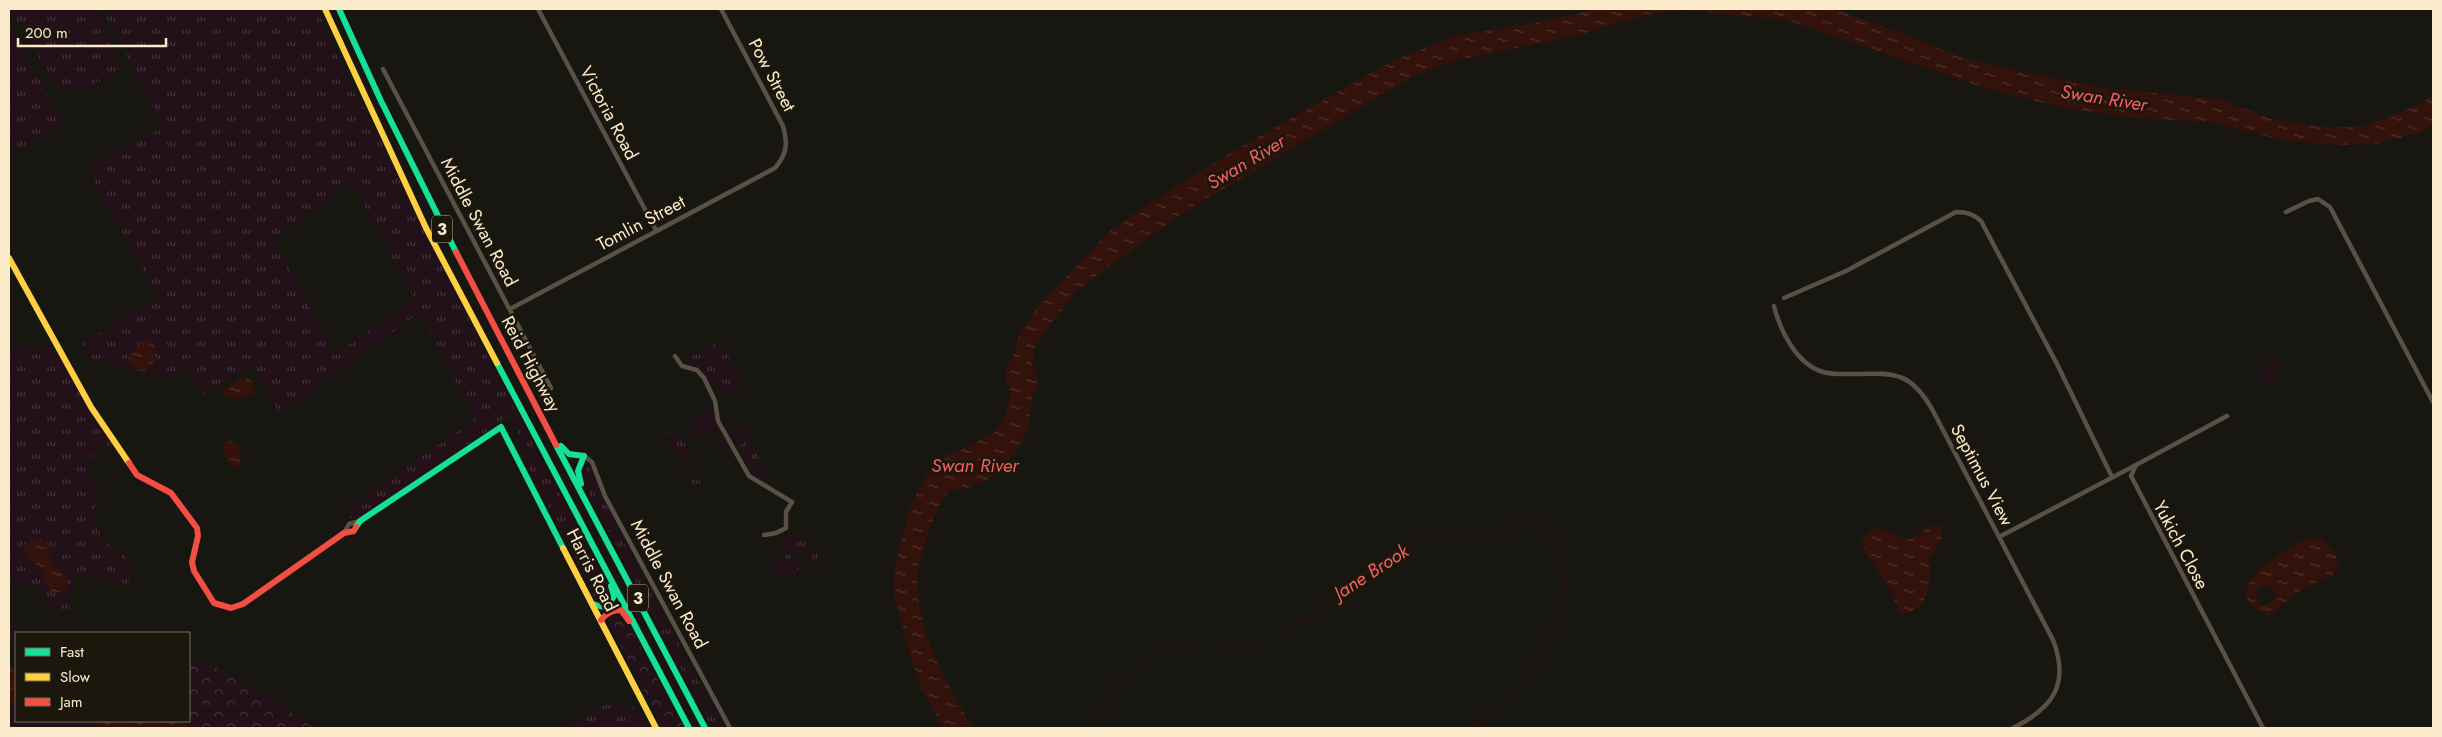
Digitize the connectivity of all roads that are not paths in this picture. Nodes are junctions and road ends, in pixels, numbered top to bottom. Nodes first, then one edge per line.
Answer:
1 (325, 9) edge
2 (339, 9) edge
3 (538, 9) edge
4 (720, 9) edge
5 (383, 69) dead end
6 (783, 158) joint
7 (2286, 212) dead end
8 (656, 230) junction
9 (9, 258) edge
10 (1784, 298) dead end
11 (1774, 306) dead end
12 (510, 310) junction
13 (675, 356) dead end
14 (551, 388) dead end
15 (2433, 402) edge
16 (2227, 416) dead end
17 (545, 421) junction
18 (584, 456) junction
19 (2136, 465) junction
20 (2112, 477) junction
21 (592, 510) junction
22 (764, 535) dead end
23 (1999, 537) junction
24 (595, 548) junction
25 (593, 604) junction
26 (601, 620) junction
27 (656, 663) junction
28 (656, 728) edge
29 (689, 728) edge
30 (705, 728) edge
31 (730, 728) edge
32 (2013, 728) edge
33 (2263, 728) edge

1 - 24 main road, Reid Highway / 3
2 - 17 main road, Reid Highway / 3
3 - 8 street, Victoria Road
4 - 6 street, Pow Street
5 - 12 street, Middle Swan Road
6 - 8 street, Tomlin Street
7 - 15 street
8 - 12 street, Tomlin Street
9 - 25 main road, Harris Road
10 - 20 street
11 - 23 street, Septimus View
12 - 14 street, Middle Swan Road
13 - 22 street
16 - 19 street
17 - 18 main road
17 - 21 main road, Reid Highway / 3
18 - 21 main road
18 - 31 street, Middle Swan Road
19 - 20 street
19 - 33 street, Yukich Close
20 - 23 street
21 - 30 main road, Reid Highway / 3
23 - 32 street, Septimus View
24 - 25 main road
24 - 27 main road, Reid Highway / 3
25 - 26 main road, Harris Road
26 - 27 main road
26 - 28 main road, Harris Road
27 - 29 main road, Reid Highway / 3

